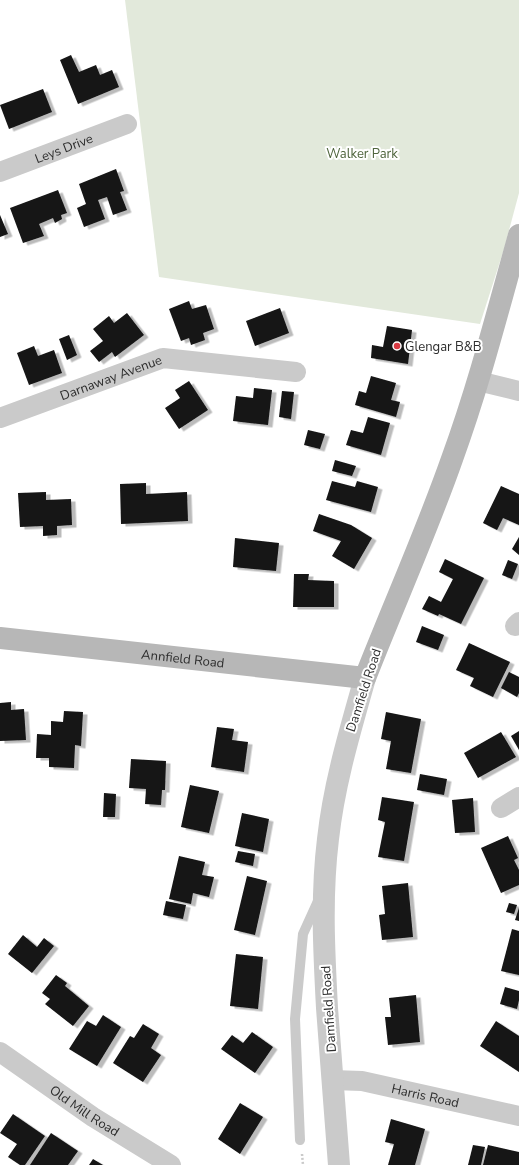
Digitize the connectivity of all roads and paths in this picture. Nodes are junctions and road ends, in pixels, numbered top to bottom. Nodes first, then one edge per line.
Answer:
1 (127, 124) dead end
2 (0, 172) edge
3 (519, 235) edge
4 (296, 372) dead end
5 (478, 381) junction
6 (519, 391) edge
7 (0, 418) edge
8 (0, 636) edge
9 (365, 678) junction
10 (519, 797) edge
11 (500, 808) dead end
12 (324, 888) junction
13 (0, 1052) edge
14 (332, 1080) junction
15 (519, 1116) edge
16 (300, 1140) dead end
17 (172, 1165) edge
18 (339, 1165) edge

1 - 2 street, Leys Drive
3 - 5 main road, Damfield Road
4 - 7 street, Darnaway Avenue
5 - 6 street
5 - 9 main road, Damfield Road
8 - 9 main road, Annfield Road
9 - 12 street, Damfield Road
10 - 11 street
12 - 14 street, Damfield Road
12 - 16 lane
13 - 17 street, Old Mill Road
14 - 15 street, Harris Road
14 - 18 street, Damfield Road

